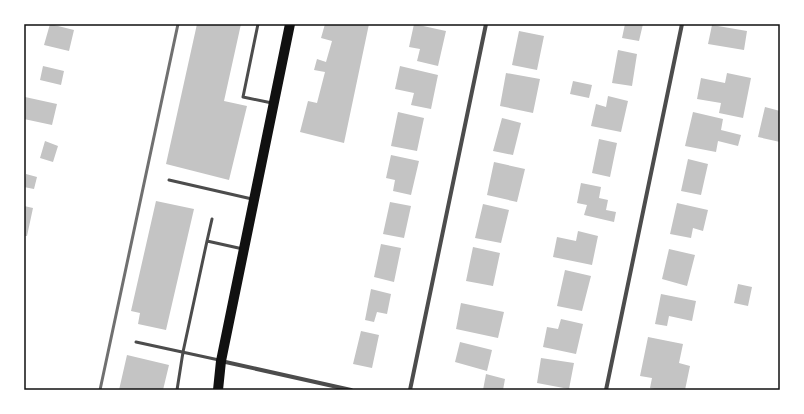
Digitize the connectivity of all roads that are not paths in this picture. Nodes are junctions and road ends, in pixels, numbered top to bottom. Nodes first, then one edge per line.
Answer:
1 (258, 24) edge
2 (290, 24) edge
3 (486, 24) edge
4 (682, 24) edge
5 (274, 104) junction
6 (169, 180) dead end
7 (254, 199) junction
8 (212, 219) dead end
9 (207, 241) junction
10 (244, 249) junction
11 (136, 342) dead end
12 (183, 352) junction
13 (221, 361) junction
14 (177, 390) edge
15 (218, 390) edge
16 (351, 390) edge
17 (410, 390) edge
18 (606, 390) edge

1 - 5 lane
2 - 5 main road
3 - 17 street
4 - 18 street
5 - 7 main road
6 - 7 lane
7 - 10 main road
8 - 9 lane
9 - 10 lane
9 - 12 lane
10 - 13 main road
11 - 12 lane
12 - 13 lane
12 - 14 lane
13 - 15 main road
13 - 16 street

